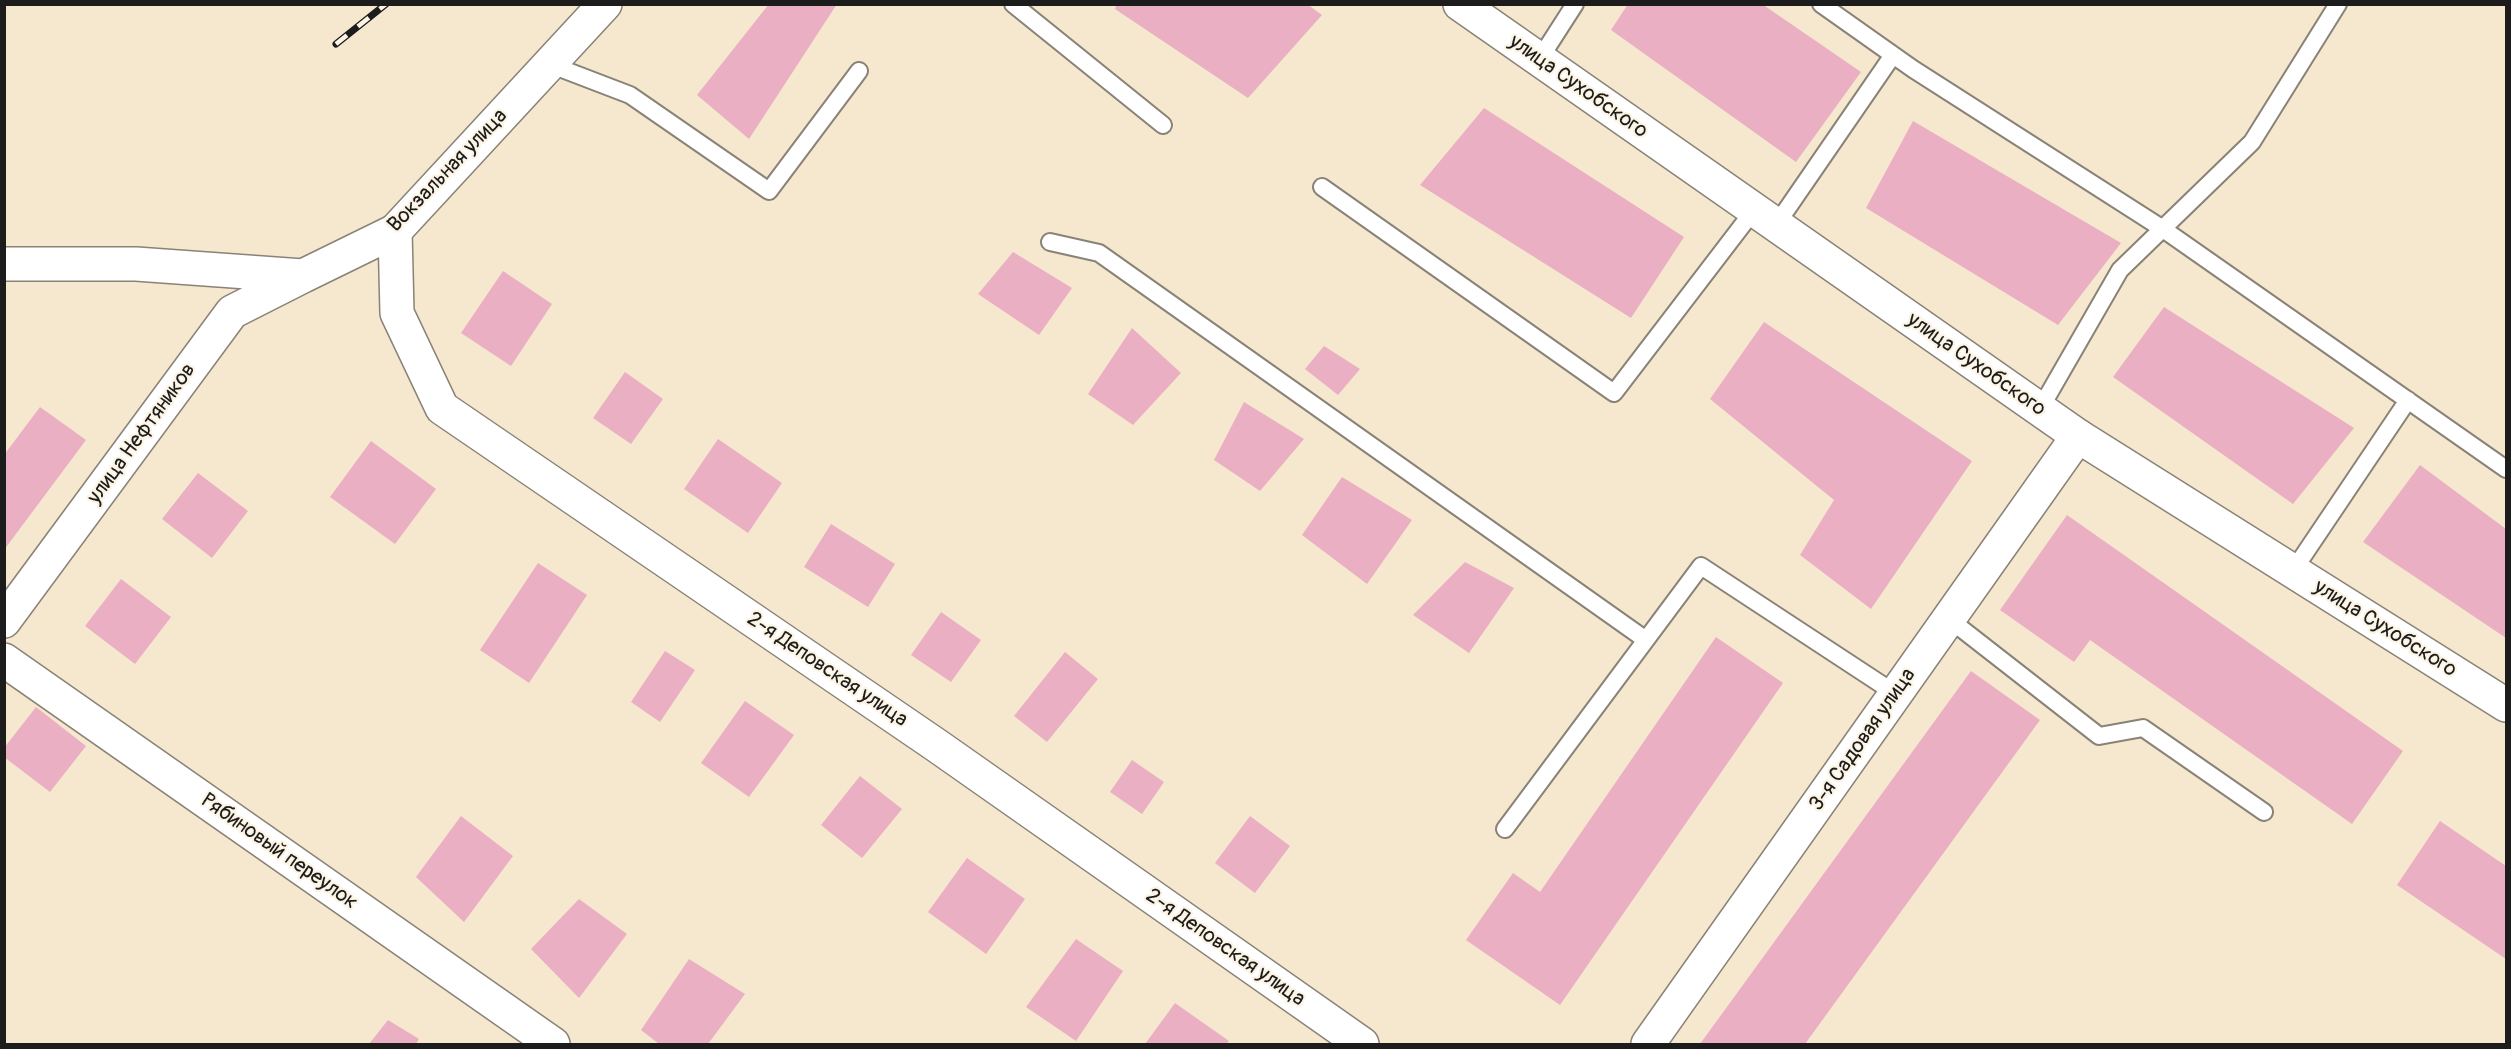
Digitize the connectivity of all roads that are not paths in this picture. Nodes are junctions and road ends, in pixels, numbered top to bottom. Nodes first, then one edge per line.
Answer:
1 (605, 4) edge
2 (1013, 4) edge
3 (1460, 4) edge
4 (1575, 4) edge
5 (1821, 4) edge
6 (2338, 4) edge
7 (1893, 55) junction
8 (1539, 60) junction
9 (549, 64) junction
10 (859, 71) dead end
11 (1163, 125) dead end
12 (1322, 187) dead end
13 (1765, 218) junction
14 (2163, 229) junction
15 (395, 231) junction
16 (1050, 242) dead end
17 (4, 264) edge
18 (303, 276) junction
19 (2408, 400) junction
20 (2040, 409) junction
21 (2078, 436) junction
22 (2506, 469) edge
23 (2293, 571) junction
24 (1949, 619) junction
25 (4, 621) edge
26 (1646, 640) junction
27 (4, 660) edge
28 (1896, 694) junction
29 (2506, 705) edge
30 (2264, 812) dead end
31 (1505, 829) dead end
32 (553, 1044) edge
33 (1362, 1044) edge
34 (1648, 1044) edge

1 - 9 street, Вокзальная улица
2 - 11 lane
3 - 8 street, улица Сухобского
4 - 8 lane
5 - 7 lane
6 - 14 lane
7 - 13 lane
7 - 14 lane
8 - 13 street, улица Сухобского
9 - 10 lane
9 - 15 street, Вокзальная улица
12 - 13 lane
13 - 20 street, улица Сухобского
14 - 19 lane
14 - 20 lane
15 - 18 street, Вокзальная улица
15 - 33 street, 2-я Деповская улица
16 - 26 lane
17 - 18 street
18 - 25 street, улица Нефтяников
19 - 22 lane
19 - 23 lane
20 - 21 street, улица Сухобского
21 - 23 street, улица Сухобского
21 - 24 street, 3-я Садовая улица
23 - 29 street, улица Сухобского
24 - 28 street, 3-я Садовая улица
24 - 30 lane
26 - 28 lane
26 - 31 lane
27 - 32 street, Рябиновый переулок
28 - 34 street, 3-я Садовая улица

